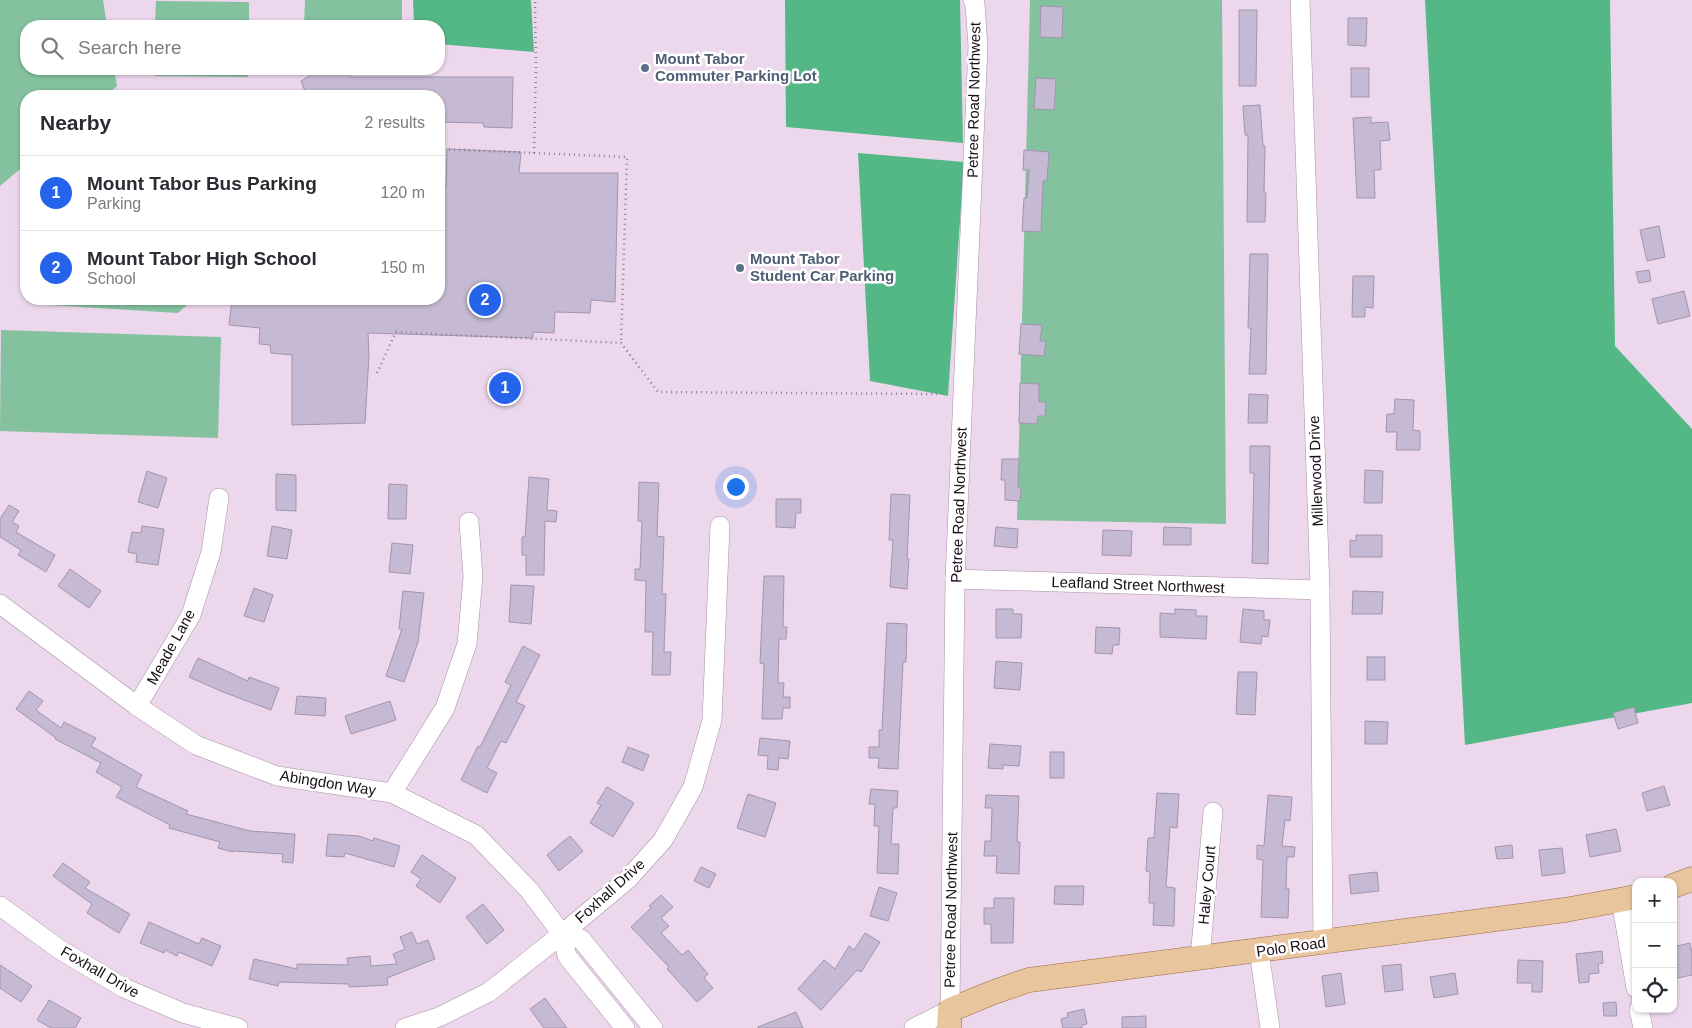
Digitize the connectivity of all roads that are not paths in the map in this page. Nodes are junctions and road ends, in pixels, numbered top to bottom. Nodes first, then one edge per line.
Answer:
1 (973, 0) edge
2 (1300, 0) edge
3 (219, 498) dead end
4 (469, 522) dead end
5 (720, 526) dead end
6 (956, 579) junction
7 (1320, 590) junction
8 (0, 604) edge
9 (137, 706) junction
10 (392, 793) junction
11 (1213, 812) dead end
12 (1692, 879) edge
13 (1677, 885) edge
14 (1628, 898) edge
15 (0, 906) edge
16 (562, 934) junction
17 (1323, 942) junction
18 (1259, 951) junction
19 (1200, 958) junction
20 (1634, 968) edge
21 (1640, 1013) edge
22 (949, 1019) edge
23 (181, 1020) edge
24 (238, 1028) edge
25 (405, 1028) edge
26 (625, 1028) edge
27 (653, 1028) edge
28 (914, 1028) edge
29 (1270, 1028) edge
30 (1643, 1028) edge

1 - 6 street, Petree Road Northwest
2 - 7 street, Millerwood Drive
3 - 9 street, Meade Lane
4 - 10 street
5 - 16 street, Foxhall Drive
6 - 7 street, Leafland Street Northwest
6 - 22 street, Petree Road Northwest
7 - 17 street, Millerwood Drive
8 - 9 street, Abingdon Way
9 - 10 street, Abingdon Way
10 - 16 street, Abingdon Way
11 - 19 street, Haley Court
12 - 13 main road
14 - 17 main road, Polo Road
14 - 20 street
15 - 23 street, Foxhall Drive
16 - 25 street, Foxhall Drive
16 - 26 street, Abingdon Way
16 - 27 street
17 - 18 main road, Polo Road
18 - 19 main road, Polo Road
18 - 29 street
19 - 22 main road, Polo Road
21 - 30 street
22 - 28 street
23 - 24 street, Foxhall Drive

